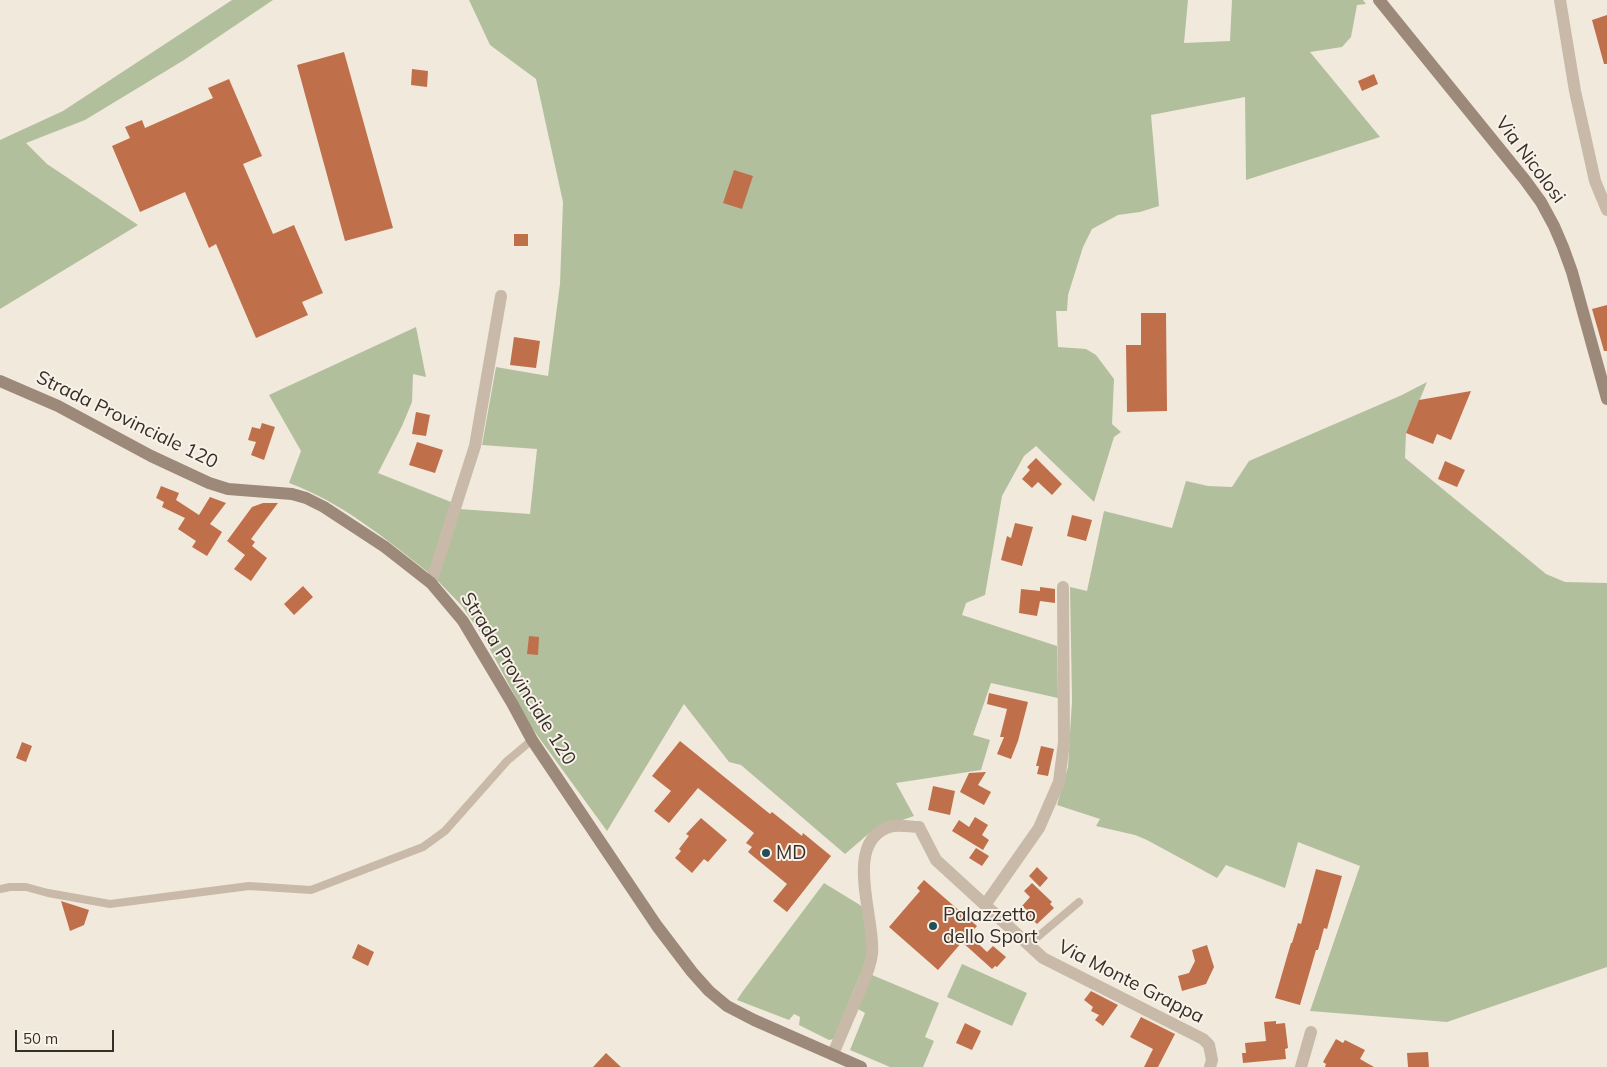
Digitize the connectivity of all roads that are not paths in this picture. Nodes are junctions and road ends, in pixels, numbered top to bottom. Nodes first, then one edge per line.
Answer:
1 (1379, 0) edge
2 (1560, 0) edge
3 (1607, 210) edge
4 (501, 296) dead end
5 (0, 381) edge
6 (1607, 400) edge
7 (431, 583) junction
8 (1064, 587) dead end
9 (532, 740) junction
10 (0, 889) edge
11 (1079, 902) dead end
12 (985, 905) junction
13 (1028, 945) junction
14 (1311, 1032) dead end
15 (833, 1054) junction
16 (861, 1067) edge
17 (1210, 1067) edge
18 (1300, 1067) edge

1 - 6 street, Via Nicolosi
2 - 3 street
4 - 7 street
5 - 7 street, Strada Provinciale 120
7 - 9 street, Strada Provinciale 120
8 - 12 street
9 - 10 lane
9 - 15 street, Strada Provinciale 120
11 - 13 lane
12 - 13 street, Via Monte Grappa
12 - 15 street, Via Monte Grappa
13 - 17 street, Via Monte Grappa
14 - 18 street
15 - 16 street, Strada Provinciale 120

